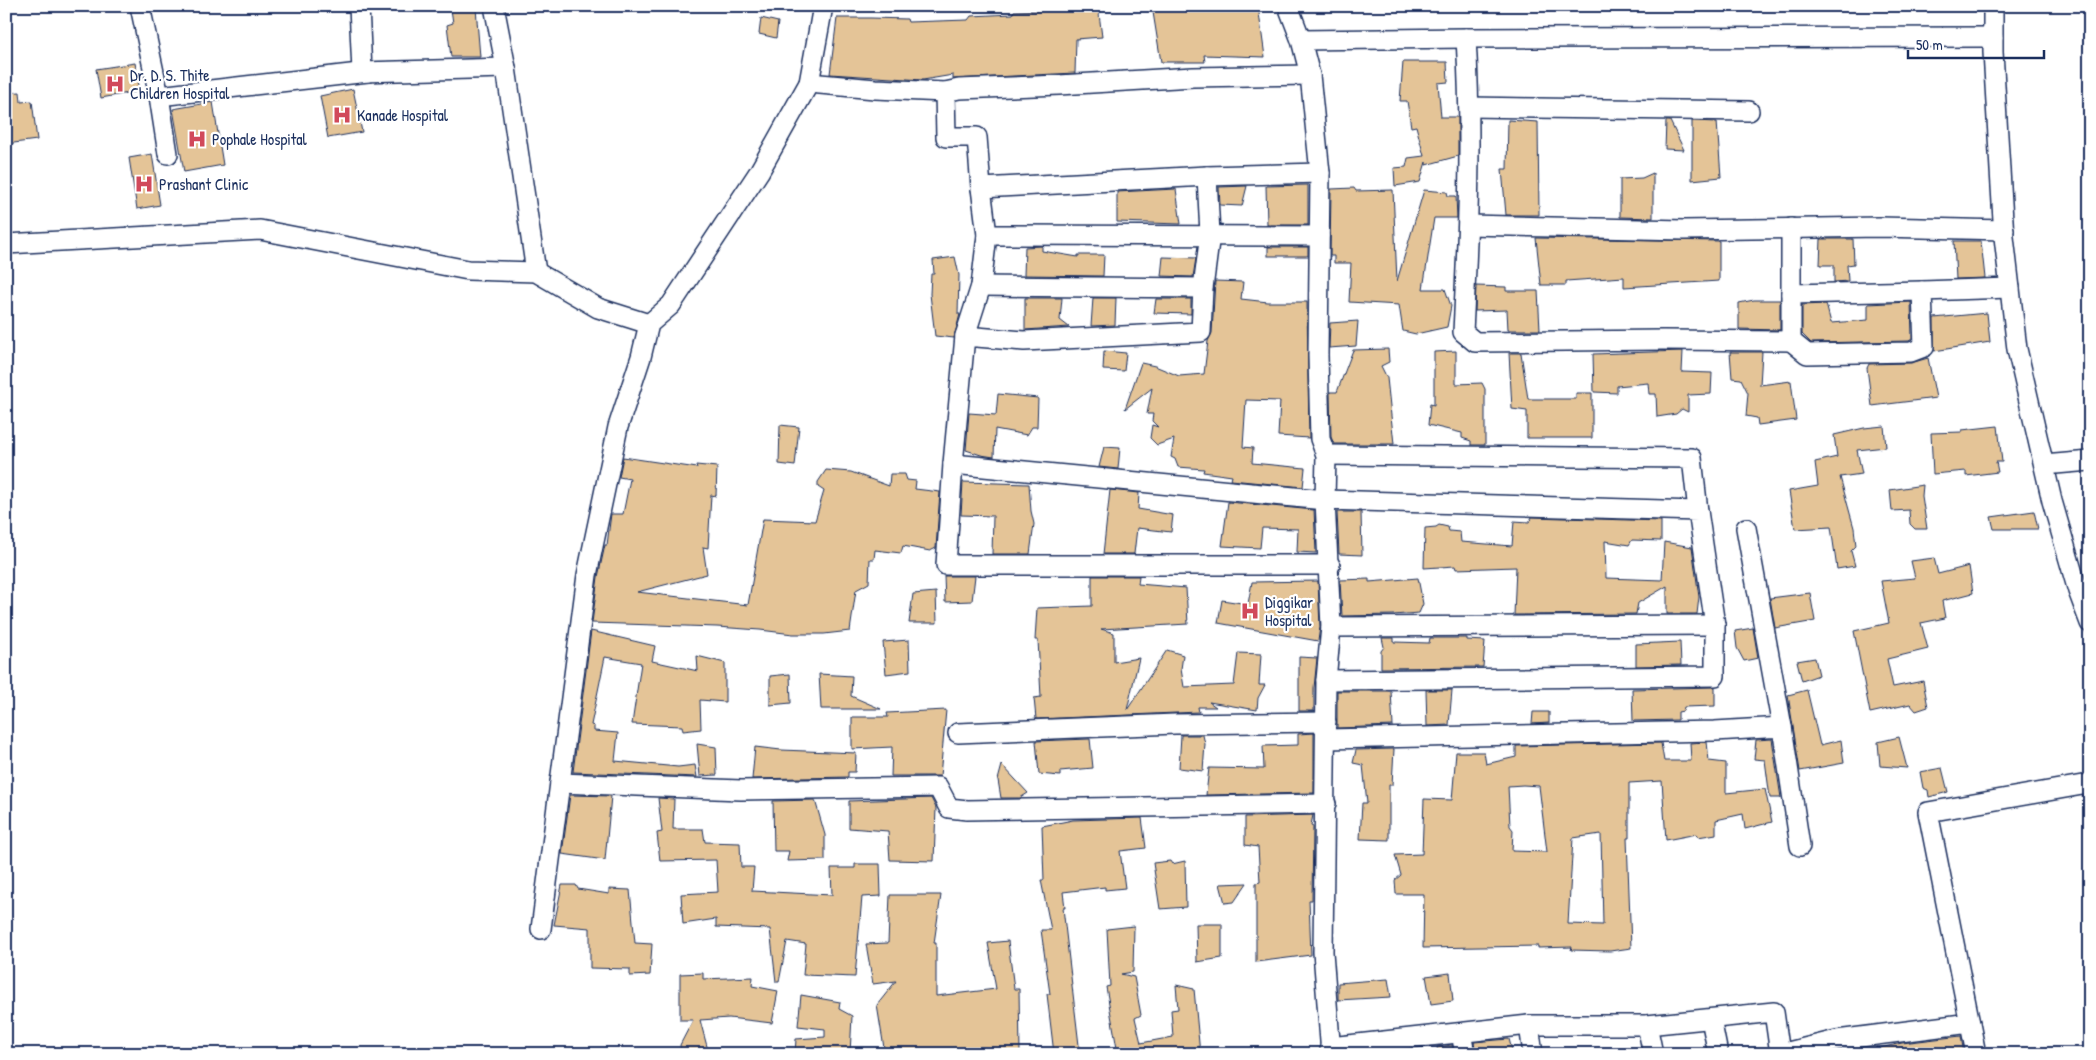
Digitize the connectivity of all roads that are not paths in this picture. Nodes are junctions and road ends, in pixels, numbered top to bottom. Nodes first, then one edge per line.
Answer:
1 (140, 6) edge
2 (359, 6) edge
3 (494, 6) edge
4 (823, 6) edge
5 (1288, 6) edge
6 (1992, 6) edge
7 (1993, 37) junction
8 (1466, 38) junction
9 (1302, 40) junction
10 (506, 68) junction
11 (368, 72) junction
12 (1310, 75) junction
13 (809, 83) junction
14 (945, 92) junction
15 (159, 96) junction
16 (1470, 107) junction
17 (1749, 111) dead end
18 (168, 154) dead end
19 (1320, 173) junction
20 (1207, 176) junction
21 (981, 188) junction
22 (1469, 225) junction
23 (1791, 228) junction
24 (2004, 230) junction
25 (986, 234) junction
26 (1210, 234) junction
27 (1320, 236) junction
28 (6, 244) edge
29 (536, 272) junction
30 (981, 286) junction
31 (1203, 288) junction
32 (2010, 288) junction
33 (1922, 291) junction
34 (1791, 294) junction
35 (649, 324) junction
36 (965, 336) junction
37 (1791, 341) junction
38 (1326, 455) junction
39 (2090, 461) edge
40 (953, 464) junction
41 (2044, 465) junction
42 (1325, 500) junction
43 (1698, 511) junction
44 (1746, 528) dead end
45 (1330, 565) junction
46 (2090, 623) edge
47 (1715, 625) junction
48 (1332, 627) junction
49 (1326, 680) junction
50 (1782, 727) junction
51 (1326, 730) junction
52 (958, 733) dead end
53 (560, 783) junction
54 (2089, 785) edge
55 (1326, 804) junction
56 (1800, 846) dead end
57 (541, 929) dead end
58 (1712, 1019) junction
59 (1970, 1023) junction
60 (1529, 1025) junction
61 (1647, 1025) junction
62 (1461, 1033) junction
63 (1838, 1047) edge
64 (1331, 1050) edge
65 (1465, 1054) edge
66 (1534, 1054) edge
67 (1653, 1054) edge
68 (1718, 1054) edge
69 (1780, 1054) edge
70 (1976, 1054) edge

1 - 15 street
2 - 11 street
3 - 10 street
4 - 13 street
5 - 9 street
6 - 7 street
7 - 8 street
7 - 24 street
8 - 9 street
8 - 16 street
9 - 12 street
10 - 11 street
10 - 29 street
11 - 15 street
12 - 14 street
12 - 19 street
13 - 14 street
13 - 35 street
14 - 21 street
15 - 18 street
16 - 17 street
16 - 22 street
19 - 20 street
19 - 27 street
20 - 21 street
20 - 26 street
21 - 25 street
22 - 23 street
22 - 37 street
23 - 24 street
23 - 34 street
24 - 32 street
25 - 26 street
25 - 30 street
26 - 27 street
26 - 31 street
27 - 38 street
28 - 29 street
29 - 35 street
30 - 31 street
30 - 36 street
31 - 36 street
32 - 33 street
32 - 41 street
33 - 34 street
33 - 37 street
34 - 37 street
35 - 53 street
36 - 40 street
38 - 42 street
38 - 43 street
39 - 41 street
40 - 42 street
40 - 45 street
41 - 46 street
42 - 43 street
42 - 45 street
43 - 47 street
44 - 50 street
45 - 48 street
47 - 48 street
47 - 49 street
48 - 49 street
49 - 51 street
50 - 51 street
50 - 56 street
51 - 52 street
51 - 55 street
53 - 55 street
53 - 57 street
54 - 59 street
55 - 64 street
58 - 61 street
58 - 68 street
58 - 69 street
59 - 63 street
59 - 70 street
60 - 61 street
60 - 62 street
60 - 66 street
61 - 67 street
62 - 64 street
62 - 65 street
63 - 69 street

